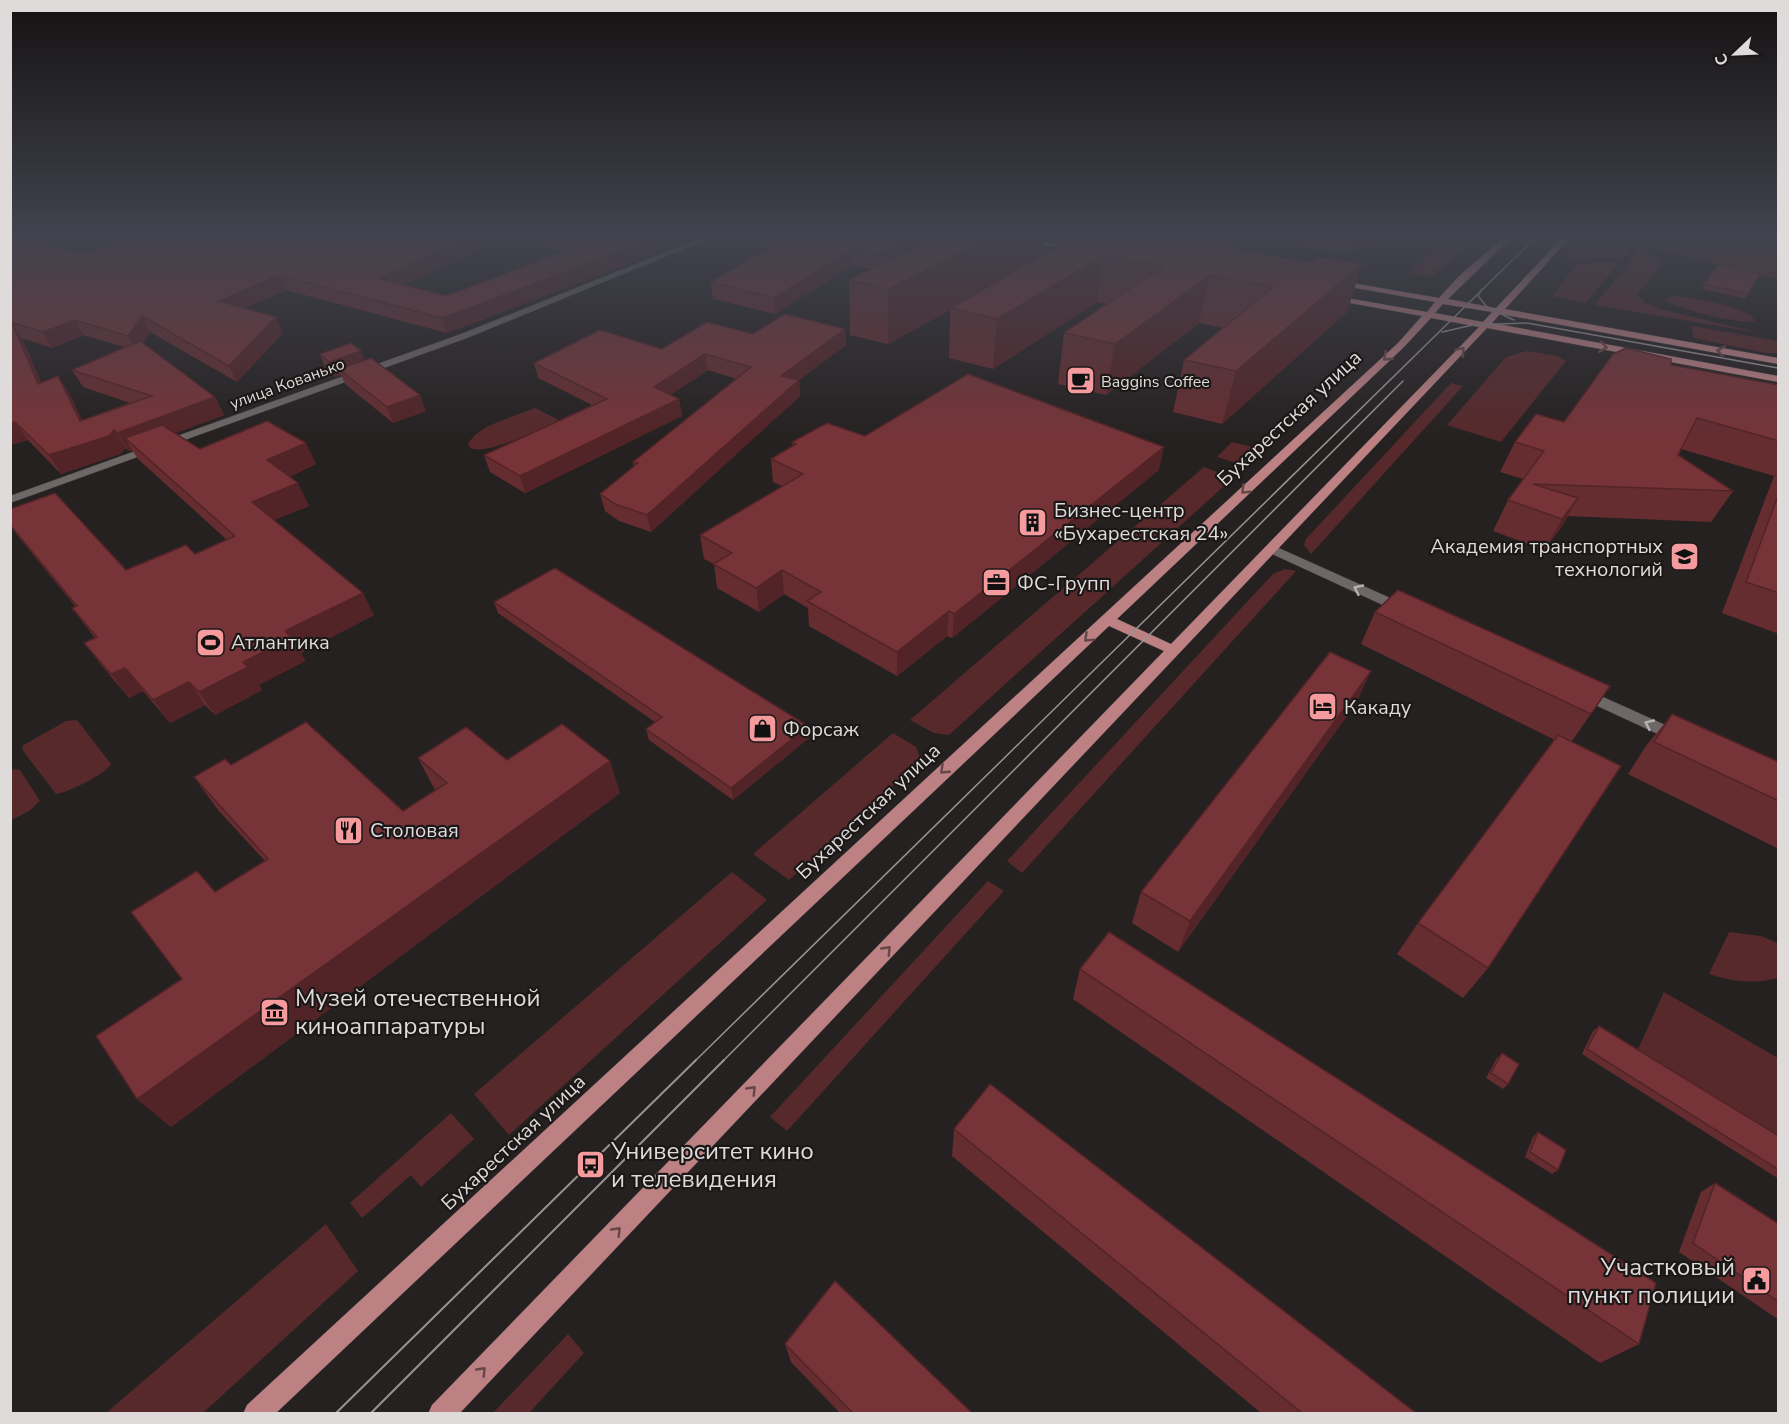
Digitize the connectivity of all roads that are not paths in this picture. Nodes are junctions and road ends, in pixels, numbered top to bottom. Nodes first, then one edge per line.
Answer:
1 (542, 304) edge
2 (1372, 304) edge
3 (1439, 304) edge
4 (1448, 304) edge
5 (1461, 304) edge
6 (1503, 304) edge
7 (1497, 311) junction
8 (1428, 315) junction
9 (1484, 325) junction
10 (1779, 361) edge
11 (1779, 379) edge
12 (10, 500) edge
13 (1272, 549) junction
14 (1415, 615) edge
15 (1108, 620) junction
16 (1173, 651) junction
17 (1570, 687) edge
18 (1693, 744) edge
19 (256, 1413) edge
20 (441, 1413) edge

1 - 12 street, улица Кованько
2 - 8 main road
3 - 8 main road, Бухарестская улица
4 - 9 main road
5 - 7 main road
6 - 7 main road
7 - 9 main road
10 -> 7 main road
8 - 9 main road
8 -> 15 main road, Бухарестская улица
9 -> 11 main road
13 -> 9 main road
14 -> 13 street
13 - 16 main road
15 - 16 main road
15 -> 19 main road, Бухарестская улица
20 -> 16 main road
18 -> 17 street

